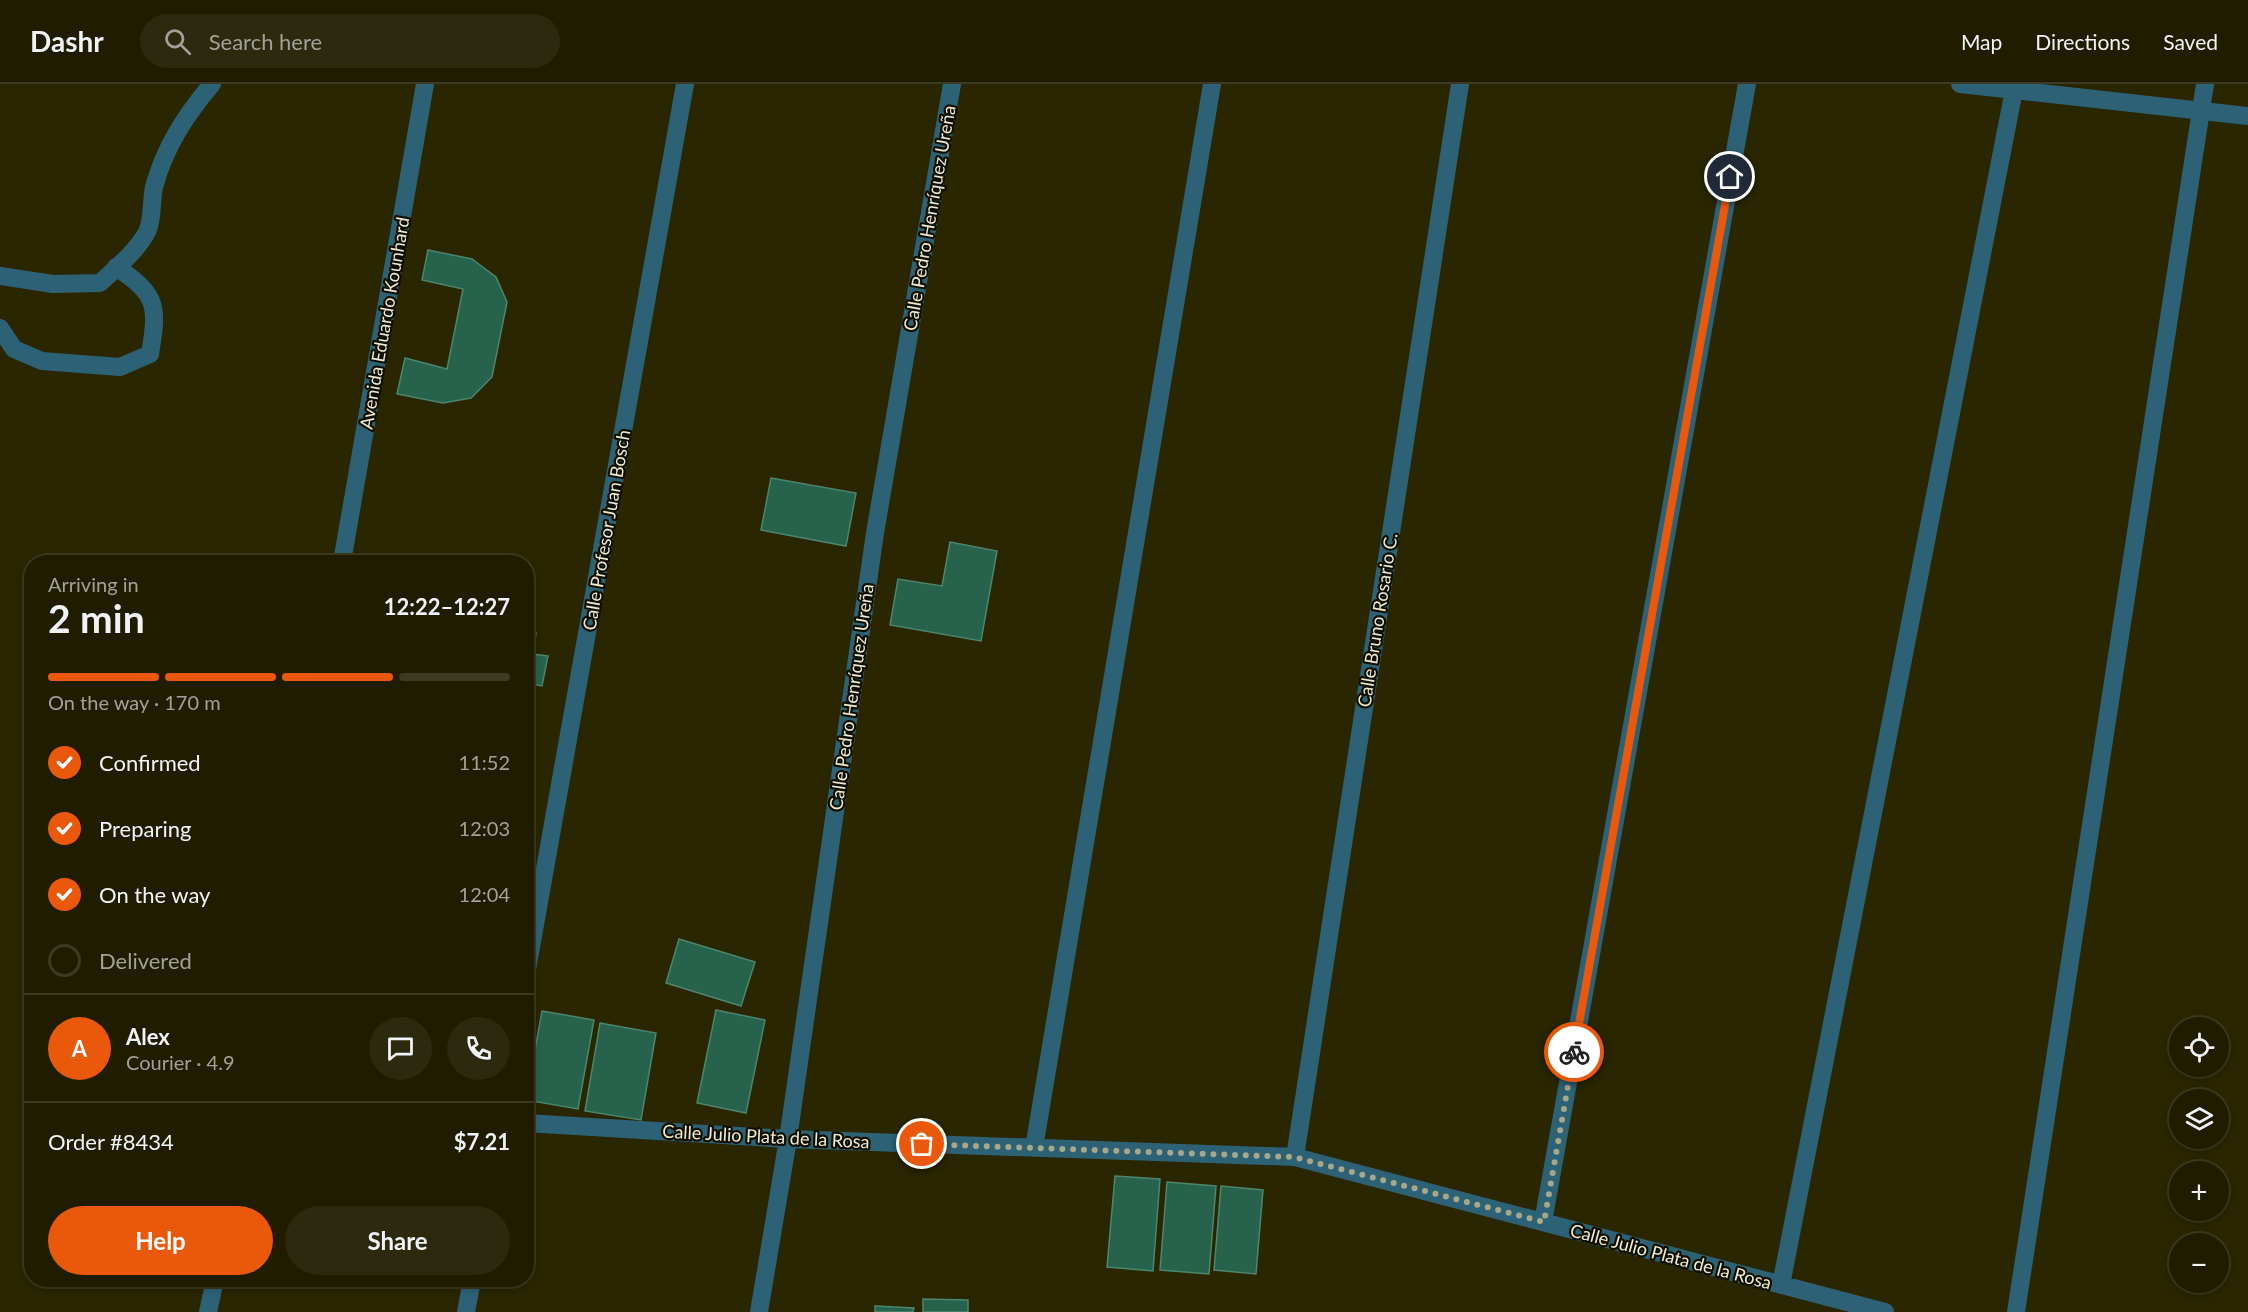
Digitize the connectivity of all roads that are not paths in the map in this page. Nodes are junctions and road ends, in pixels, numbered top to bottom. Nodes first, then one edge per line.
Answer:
1 (212, 84) edge
2 (425, 84) edge
3 (685, 84) edge
4 (952, 84) edge
5 (1212, 84) edge
6 (1460, 84) edge
7 (1747, 84) edge
8 (1960, 84) edge
9 (2205, 84) edge
10 (2014, 90) junction
11 (2201, 112) junction
12 (2248, 116) edge
13 (116, 267) junction
14 (0, 276) edge
15 (0, 328) edge
16 (343, 555) edge
17 (534, 930) edge
18 (534, 1123) edge
19 (788, 1139) junction
20 (1034, 1148) junction
21 (1294, 1157) junction
22 (1544, 1222) junction
23 (1781, 1285) junction
24 (213, 1287) edge
25 (471, 1287) edge
26 (208, 1312) edge
27 (466, 1312) edge
28 (759, 1312) edge
29 (1885, 1312) edge
30 (2016, 1312) edge

1 - 13 street
2 - 16 street, Avenida Eduardo Kounhard
3 - 17 street, Calle Profesor Juan Bosch
4 - 19 street, Calle Pedro Henríquez Ureña
5 - 20 street
6 - 21 street, Calle Bruno Rosario C.
7 - 22 street
8 - 10 street
9 - 11 street
10 - 11 street
10 - 23 street
11 - 12 street
11 - 30 street
13 - 14 street
13 - 15 street
18 - 19 street, Calle Julio Plata de la Rosa
19 - 20 street, Calle Julio Plata de la Rosa
19 - 28 street, Calle Pedro Henríquez Ureña
20 - 21 street, Calle Julio Plata de la Rosa
21 - 22 street, Calle Julio Plata de la Rosa
22 - 23 street, Calle Julio Plata de la Rosa
23 - 29 street, Calle Julio Plata de la Rosa
24 - 26 street
25 - 27 street

